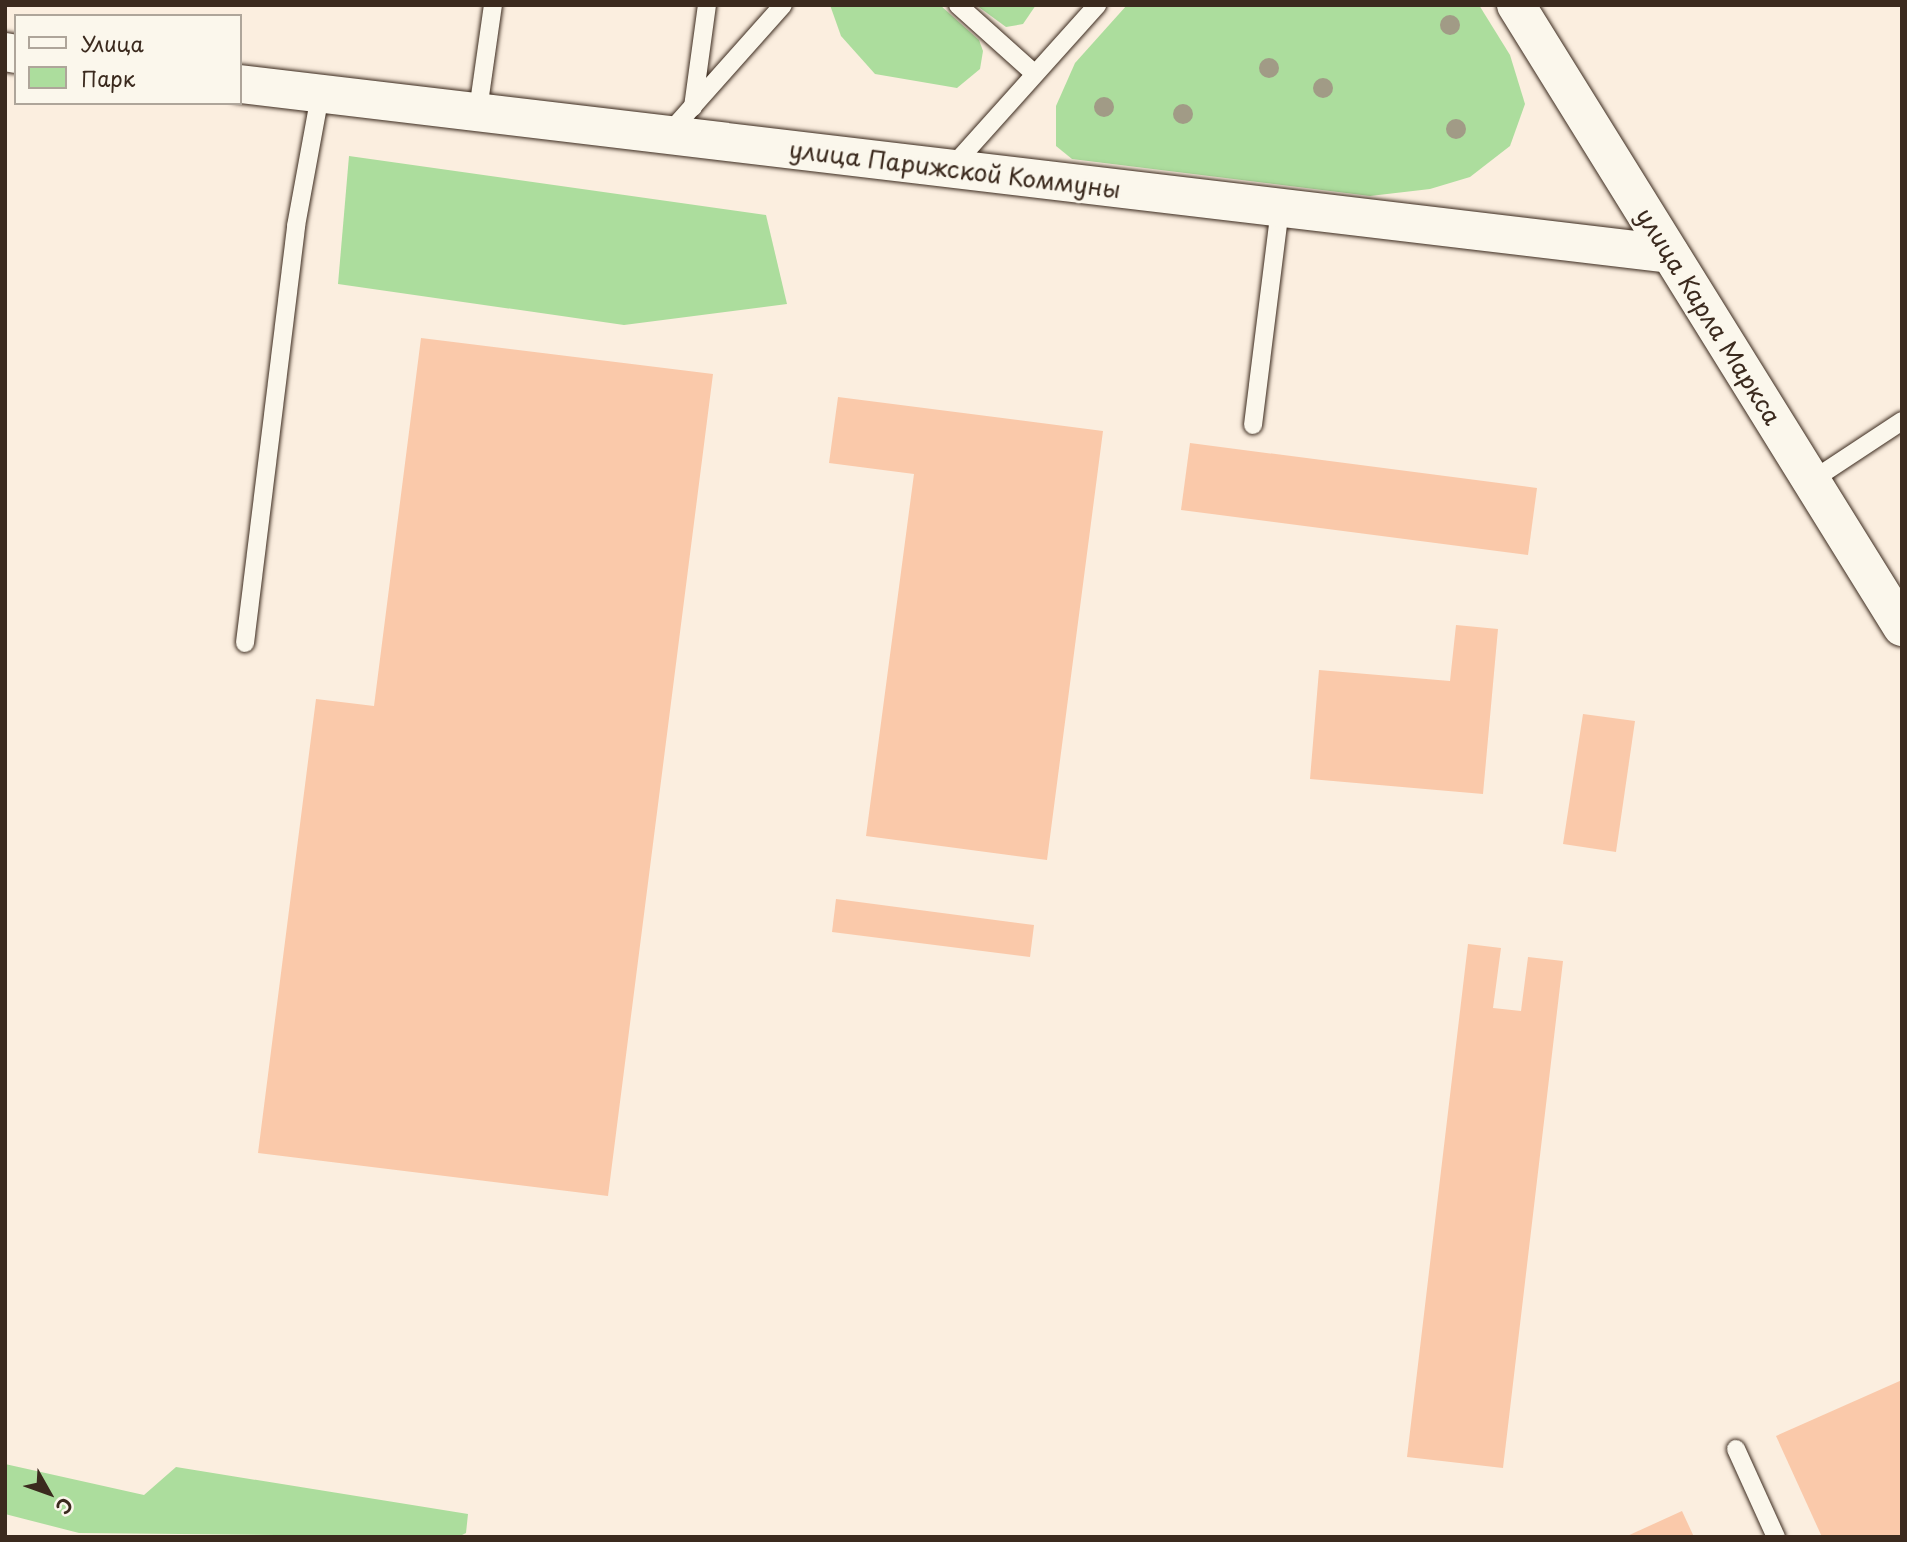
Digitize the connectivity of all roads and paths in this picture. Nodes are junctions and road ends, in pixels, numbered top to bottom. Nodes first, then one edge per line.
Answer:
1 (493, 5) edge
2 (707, 5) edge
3 (783, 5) edge
4 (958, 5) edge
5 (1516, 5) edge
6 (1091, 7) edge
7 (1035, 74) junction
8 (242, 84) edge
9 (320, 95) junction
10 (478, 110) junction
11 (681, 120) junction
12 (951, 169) junction
13 (1280, 209) junction
14 (1670, 254) junction
15 (1902, 421) edge
16 (1253, 425) dead end
17 (1811, 481) junction
18 (1902, 626) edge
19 (245, 643) dead end
20 (1736, 1449) dead end
21 (1776, 1537) edge

1 - 10 lane
2 - 11 lane
3 - 11 lane
4 - 7 lane
5 - 14 main road, улица Карла Маркса
6 - 7 lane
7 - 12 lane
8 - 9 main road, улица Парижской Коммуны
9 - 10 main road, улица Парижской Коммуны
9 - 19 lane
10 - 11 main road, улица Парижской Коммуны
11 - 12 main road, улица Парижской Коммуны
12 - 13 main road, улица Парижской Коммуны
13 - 14 main road, улица Парижской Коммуны
13 - 16 lane
14 - 17 main road, улица Карла Маркса
15 - 17 lane
17 - 18 main road, улица Карла Маркса
20 - 21 lane

